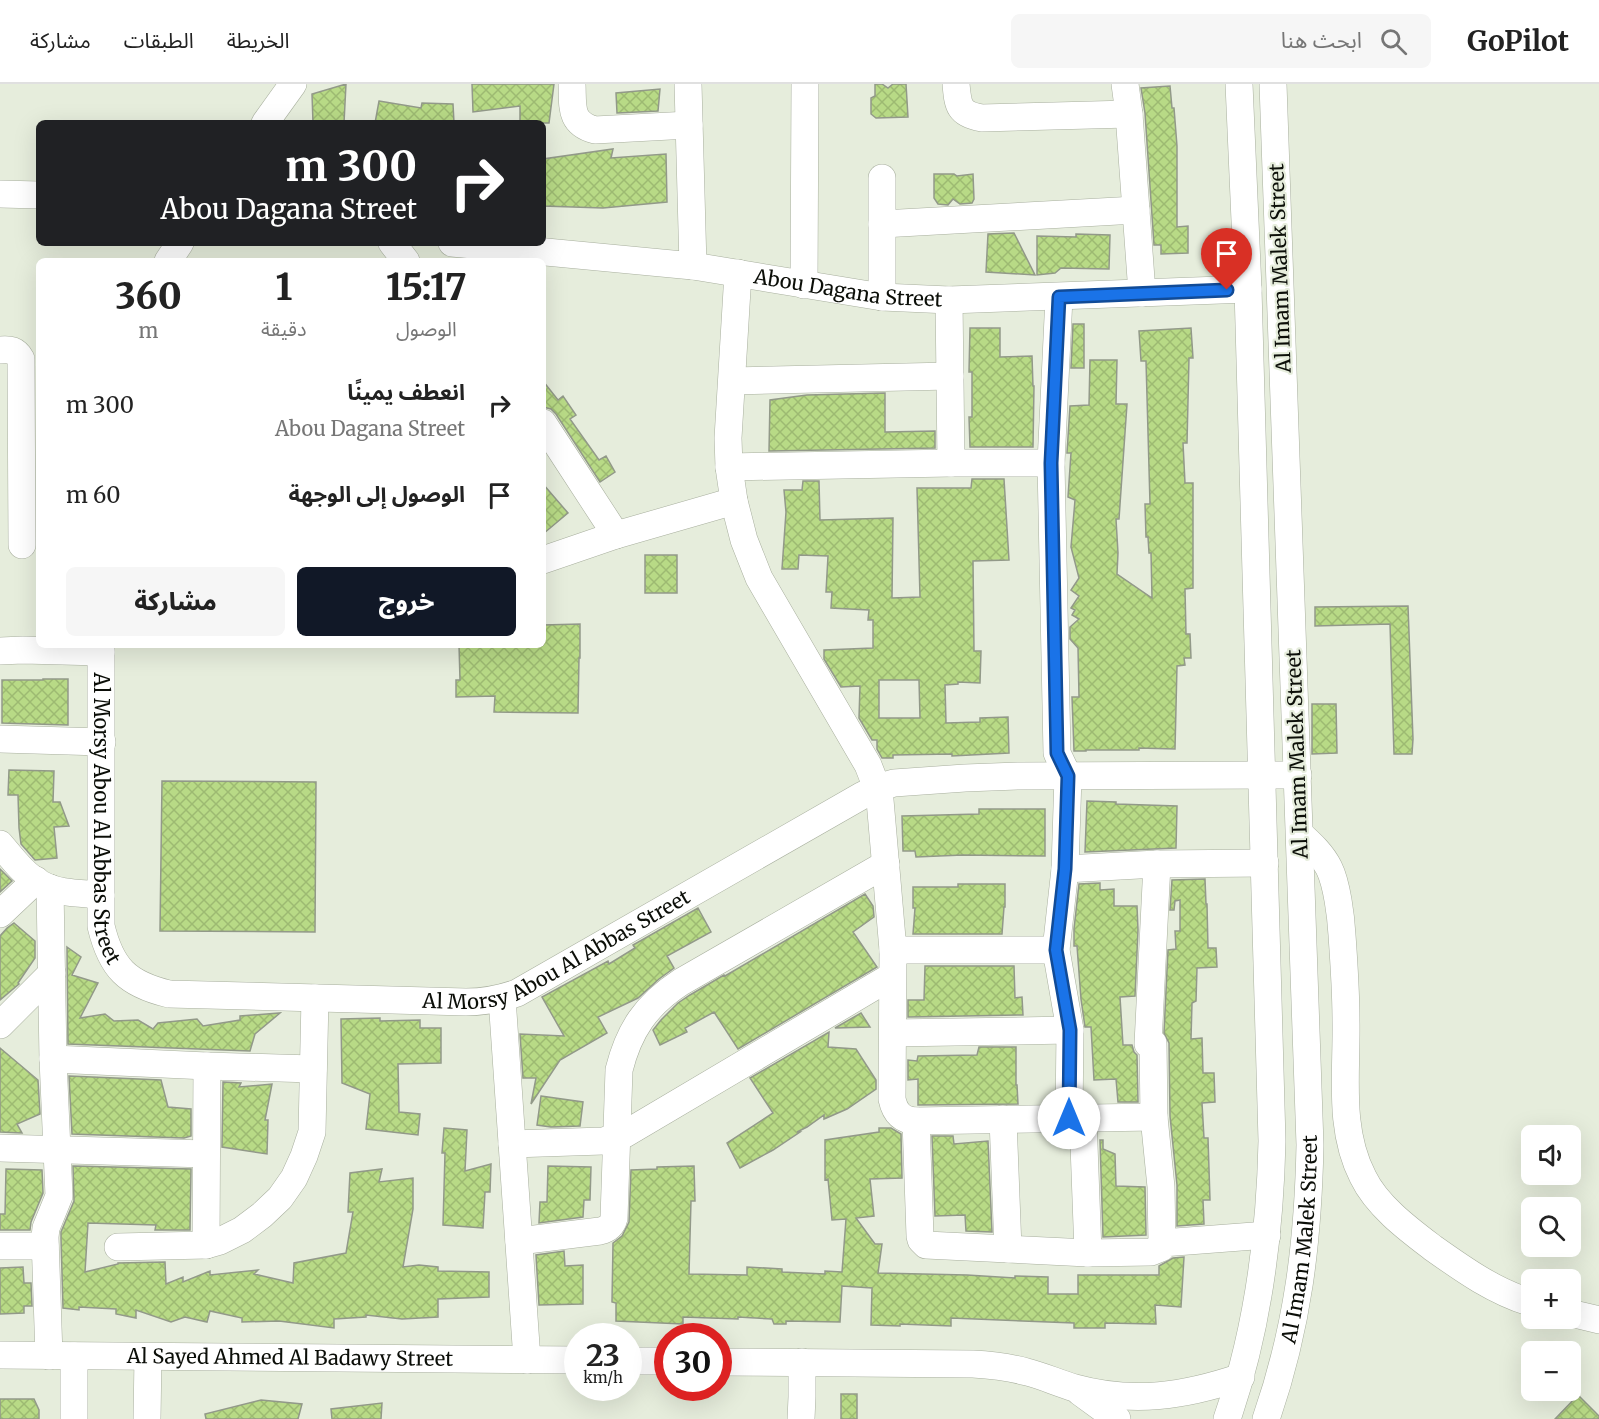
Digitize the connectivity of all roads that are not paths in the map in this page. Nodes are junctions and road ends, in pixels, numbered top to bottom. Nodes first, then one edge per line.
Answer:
1 (293, 84) edge
2 (572, 84) edge
3 (688, 84) edge
4 (805, 84) edge
5 (956, 84) edge
6 (1125, 84) edge
7 (1239, 84) edge
8 (1273, 84) edge
9 (1129, 114) junction
10 (267, 120) edge
11 (689, 125) junction
12 (882, 178) dead end
13 (0, 194) edge
14 (36, 195) edge
15 (1136, 210) junction
16 (882, 224) junction
17 (394, 246) edge
18 (483, 246) edge
19 (404, 258) edge
20 (693, 266) junction
21 (738, 273) junction
22 (804, 285) junction
23 (1248, 289) junction
24 (1142, 293) junction
25 (882, 297) junction
26 (1059, 297) junction
27 (948, 300) junction
28 (0, 350) edge
29 (950, 375) junction
30 (732, 381) junction
31 (546, 428) edge
32 (20, 443) edge
33 (951, 463) junction
34 (1051, 463) junction
35 (729, 467) junction
36 (734, 501) junction
37 (616, 535) junction
38 (22, 545) dead end
39 (546, 560) edge
40 (101, 649) edge
41 (0, 651) edge
42 (0, 739) edge
43 (102, 742) junction
44 (1262, 774) junction
45 (1298, 775) junction
46 (1068, 776) junction
47 (877, 788) junction
48 (1300, 834) junction
49 (0, 844) edge
50 (1265, 863) junction
51 (886, 864) junction
52 (1157, 864) junction
53 (1065, 869) junction
54 (43, 884) junction
55 (101, 895) junction
56 (0, 914) edge
57 (1056, 950) junction
58 (892, 963) junction
59 (52, 973) junction
60 (315, 998) junction
61 (502, 998) junction
62 (0, 1025) edge
63 (1070, 1030) junction
64 (893, 1033) junction
65 (53, 1059) junction
66 (207, 1066) junction
67 (313, 1070) junction
68 (1154, 1117) junction
69 (1076, 1118) junction
70 (1003, 1119) junction
71 (916, 1121) junction
72 (617, 1137) junction
73 (512, 1144) junction
74 (0, 1148) edge
75 (56, 1149) junction
76 (206, 1154) junction
77 (1267, 1235) junction
78 (519, 1241) junction
79 (1162, 1243) junction
80 (206, 1245) junction
81 (0, 1246) edge
82 (45, 1246) junction
83 (118, 1247) dead end
84 (1008, 1250) junction
85 (1088, 1252) junction
86 (1521, 1300) edge
87 (1581, 1316) edge
88 (1599, 1320) edge
89 (0, 1355) edge
90 (62, 1356) junction
91 (148, 1357) junction
92 (527, 1360) junction
93 (564, 1360) edge
94 (732, 1362) edge
95 (802, 1362) junction
96 (1241, 1377) junction
97 (1074, 1388) junction
98 (74, 1419) edge
99 (147, 1419) edge
100 (801, 1419) edge
101 (1117, 1419) edge
102 (1227, 1419) edge
103 (1266, 1419) edge

1 - 10 street
2 - 11 street
3 - 11 street
4 - 22 street
5 - 9 street
6 - 9 street
7 - 23 street, Al Imam Malek Street
8 - 45 street, Al Imam Malek Street
9 - 15 street
11 - 20 street
12 - 16 street
13 - 14 street
15 - 16 street
15 - 24 street
16 - 25 street
17 - 19 street
18 - 20 street, Abou Dagana Street
20 - 21 street, Abou Dagana Street
21 - 22 street, Abou Dagana Street
21 - 30 street
22 - 25 street, Abou Dagana Street
23 - 24 street, Abou Dagana Street
23 - 44 street, Al Imam Malek Street
24 - 26 street, Abou Dagana Street
25 - 27 street, Abou Dagana Street
26 - 27 street, Abou Dagana Street
26 - 34 street
27 - 29 street
28 - 32 street
29 - 30 street
29 - 33 street
30 - 35 street
31 - 37 street
32 - 38 street
33 - 34 street
33 - 35 street
34 - 46 street
35 - 36 street
36 - 37 street
36 - 47 street
37 - 39 street
40 - 41 street
40 - 43 street, Al Morsy Abou Al Abbas Street
42 - 43 street
43 - 55 street, Al Morsy Abou Al Abbas Street
44 - 45 street, Al Morsy Abou Al Abbas Street
44 - 46 street, Al Morsy Abou Al Abbas Street
44 - 50 street, Al Imam Malek Street
45 - 48 street, Al Imam Malek Street
46 - 47 street, Al Morsy Abou Al Abbas Street
46 - 53 street
47 - 51 street
47 - 61 street, Al Morsy Abou Al Abbas Street
48 - 86 street
48 - 103 street, Al Imam Malek Street
49 - 54 street
50 - 52 street
50 - 77 street, Al Imam Malek Street
51 - 58 street
51 - 72 street
52 - 53 street
52 - 68 street
53 - 57 street
54 - 55 street
54 - 56 street
54 - 59 street
55 - 60 street, Al Morsy Abou Al Abbas Street
57 - 58 street
57 - 63 street
58 - 64 street
58 - 72 street
59 - 62 street
59 - 65 street
60 - 61 street, Al Morsy Abou Al Abbas Street
60 - 67 street
61 - 73 street
63 - 64 street
63 - 69 street
64 - 71 street
65 - 66 street
65 - 75 street
66 - 67 street
66 - 76 street
67 - 80 street
68 - 69 street
68 - 79 street
69 - 70 street
69 - 85 street
70 - 71 street
70 - 84 street
71 - 84 street
72 - 73 street
72 - 78 street
73 - 78 street
74 - 75 street
75 - 76 street
75 - 82 street
76 - 80 street
77 - 79 street
77 - 96 street, Al Imam Malek Street
78 - 92 street
79 - 85 street
80 - 83 street
81 - 82 street
82 - 90 street
84 - 85 street
87 - 88 street
89 - 90 street, Al Sayed Ahmed Al Badawy Street
90 - 91 street, Al Sayed Ahmed Al Badawy Street
90 - 98 street
91 - 92 street, Al Sayed Ahmed Al Badawy Street
91 - 99 street
92 - 93 street, Al Sayed Ahmed Al Badawy Street
94 - 95 street
95 - 97 street
95 - 100 street
96 - 97 street
96 - 102 street, Al Imam Malek Street
97 - 101 street

